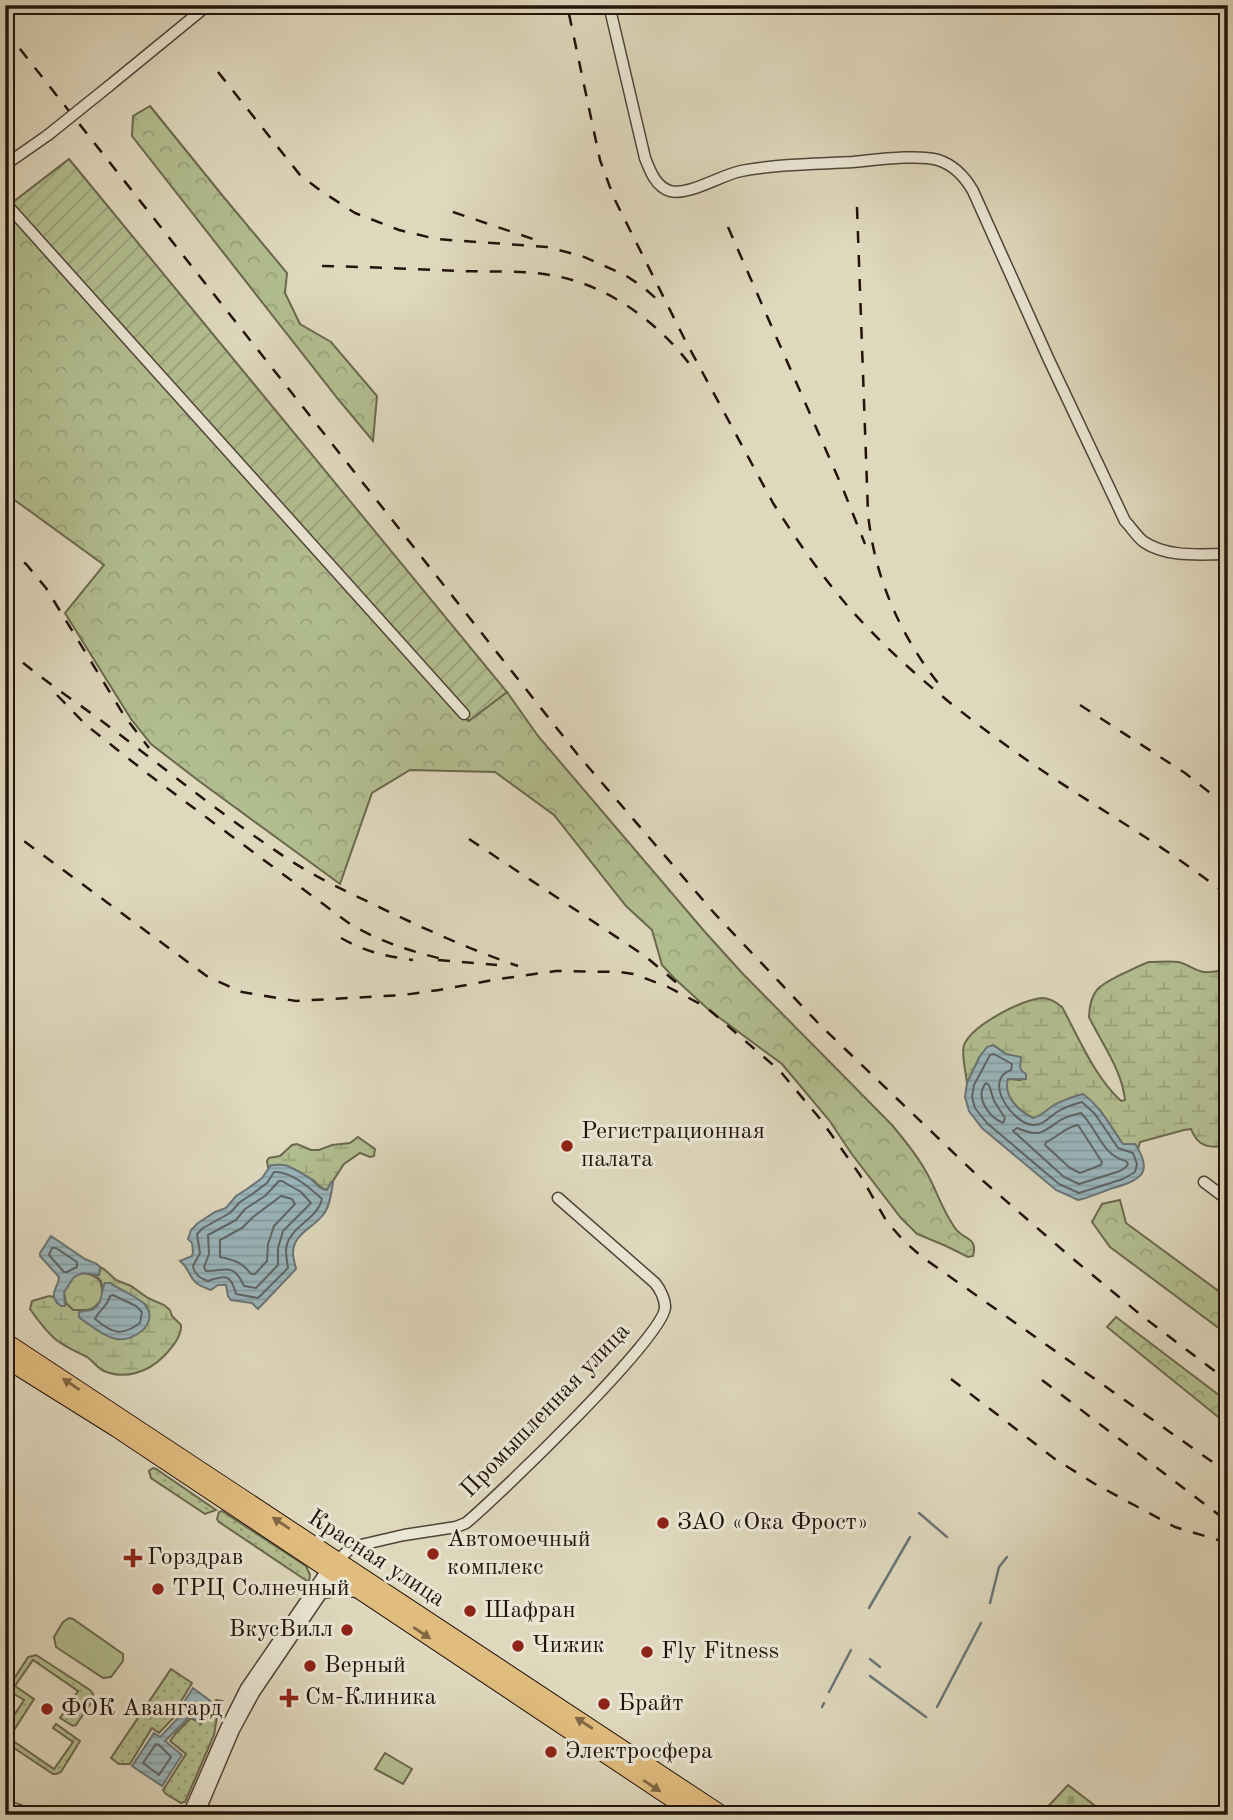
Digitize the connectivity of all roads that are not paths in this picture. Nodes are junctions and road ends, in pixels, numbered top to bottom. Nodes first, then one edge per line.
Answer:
1 (208, 5) edge
2 (609, 5) edge
3 (5, 166) edge
4 (5, 207) edge
5 (1228, 554) edge
6 (464, 714) dead end
7 (1204, 1182) dead end
8 (558, 1198) dead end
9 (1228, 1200) edge
10 (5, 1341) edge
11 (5, 1359) edge
12 (306, 1556) junction
13 (333, 1569) junction
14 (319, 1589) junction
15 (365, 1595) junction
16 (5, 1805) edge
17 (32, 1815) edge
18 (188, 1815) edge
19 (198, 1815) edge
20 (696, 1815) edge
21 (723, 1815) edge

1 - 3 street, bridge
2 - 5 street
4 - 6 street
7 - 9 street
8 - 13 street, Промышленная улица
13 -> 10 highway, Красная улица
11 - 12 highway, Красная улица
12 - 13 highway, Красная улица
12 - 14 street
13 - 14 street
13 - 15 highway, Красная улица
21 -> 13 highway, Красная улица
14 - 15 street
14 - 18 street
14 - 19 street
15 -> 20 highway, Красная улица
16 - 17 street

